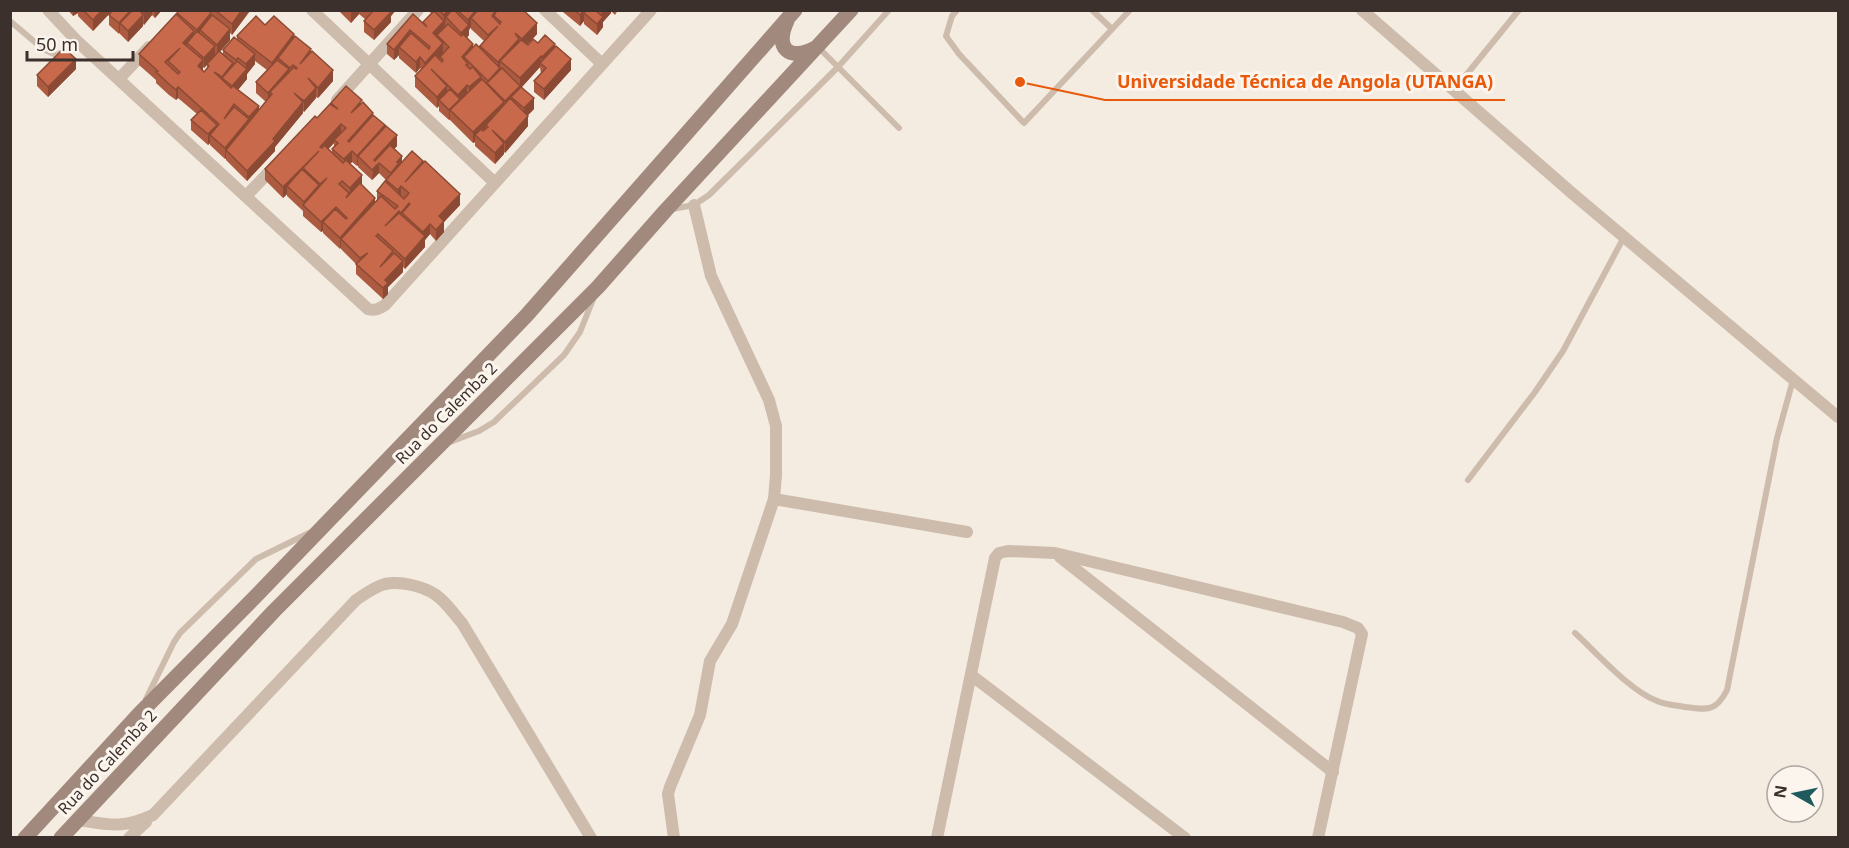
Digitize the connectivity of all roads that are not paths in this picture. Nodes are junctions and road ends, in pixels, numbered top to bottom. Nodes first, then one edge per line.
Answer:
1 (48, 10) edge
2 (312, 10) edge
3 (418, 10) edge
4 (545, 10) edge
5 (651, 10) edge
6 (851, 10) edge
7 (889, 10) edge
8 (957, 10) edge
9 (1092, 10) edge
10 (1130, 10) edge
11 (1362, 10) edge
12 (1519, 10) edge
13 (792, 14) edge
14 (10, 21) edge
15 (1112, 29) junction
16 (159, 36) edge
17 (78, 42) junction
18 (818, 46) junction
19 (602, 64) junction
20 (369, 66) junction
21 (838, 67) junction
22 (119, 79) junction
23 (1454, 90) junction
24 (331, 106) edge
25 (899, 128) dead end
26 (284, 156) edge
27 (495, 183) junction
28 (246, 196) junction
29 (694, 205) junction
30 (666, 210) junction
31 (1624, 237) junction
32 (598, 287) junction
33 (1793, 379) junction
34 (1839, 417) edge
35 (438, 446) junction
36 (1468, 480) dead end
37 (774, 499) junction
38 (322, 527) junction
39 (967, 532) dead end
40 (1055, 554) junction
41 (1575, 633) dead end
42 (970, 675) junction
43 (138, 714) junction
44 (1332, 772) junction
45 (153, 815) junction
46 (78, 820) junction
47 (25, 837) edge
48 (61, 837) edge
49 (129, 837) edge
50 (591, 837) edge
51 (674, 837) edge
52 (938, 837) edge
53 (1185, 837) edge
54 (1318, 837) edge

1 - 17 street
2 - 20 street
3 - 20 street
4 - 19 street
5 - 19 street
6 - 18 main road, Rua do Calemba 2
7 - 21 lane
8 - 15 lane
9 - 15 lane
10 - 15 lane
11 - 23 street
12 - 23 lane
13 - 18 main road
13 - 38 main road, Rua do Calemba 2
14 - 17 lane
16 - 22 street
17 - 22 street
18 - 21 lane
18 - 30 main road, Rua do Calemba 2
19 - 27 street
20 - 24 street
20 - 27 street
21 - 25 lane
21 - 29 lane
22 - 28 street
23 - 31 street
26 - 28 street
27 - 28 street
29 - 30 lane
29 - 37 street
30 - 32 main road, Rua do Calemba 2
31 - 33 street
31 - 36 lane
32 - 35 main road, Rua do Calemba 2
32 - 35 lane
33 - 34 street
33 - 41 lane
35 - 46 main road, Rua do Calemba 2
37 - 39 street
37 - 51 street
38 - 43 main road, Rua do Calemba 2
38 - 43 lane
40 - 42 street
40 - 44 street
40 - 44 street
42 - 52 street
42 - 53 street
43 - 47 main road, Rua do Calemba 2
44 - 54 street
45 - 46 street
45 - 49 street
45 - 50 street
46 - 48 main road, Rua do Calemba 2

